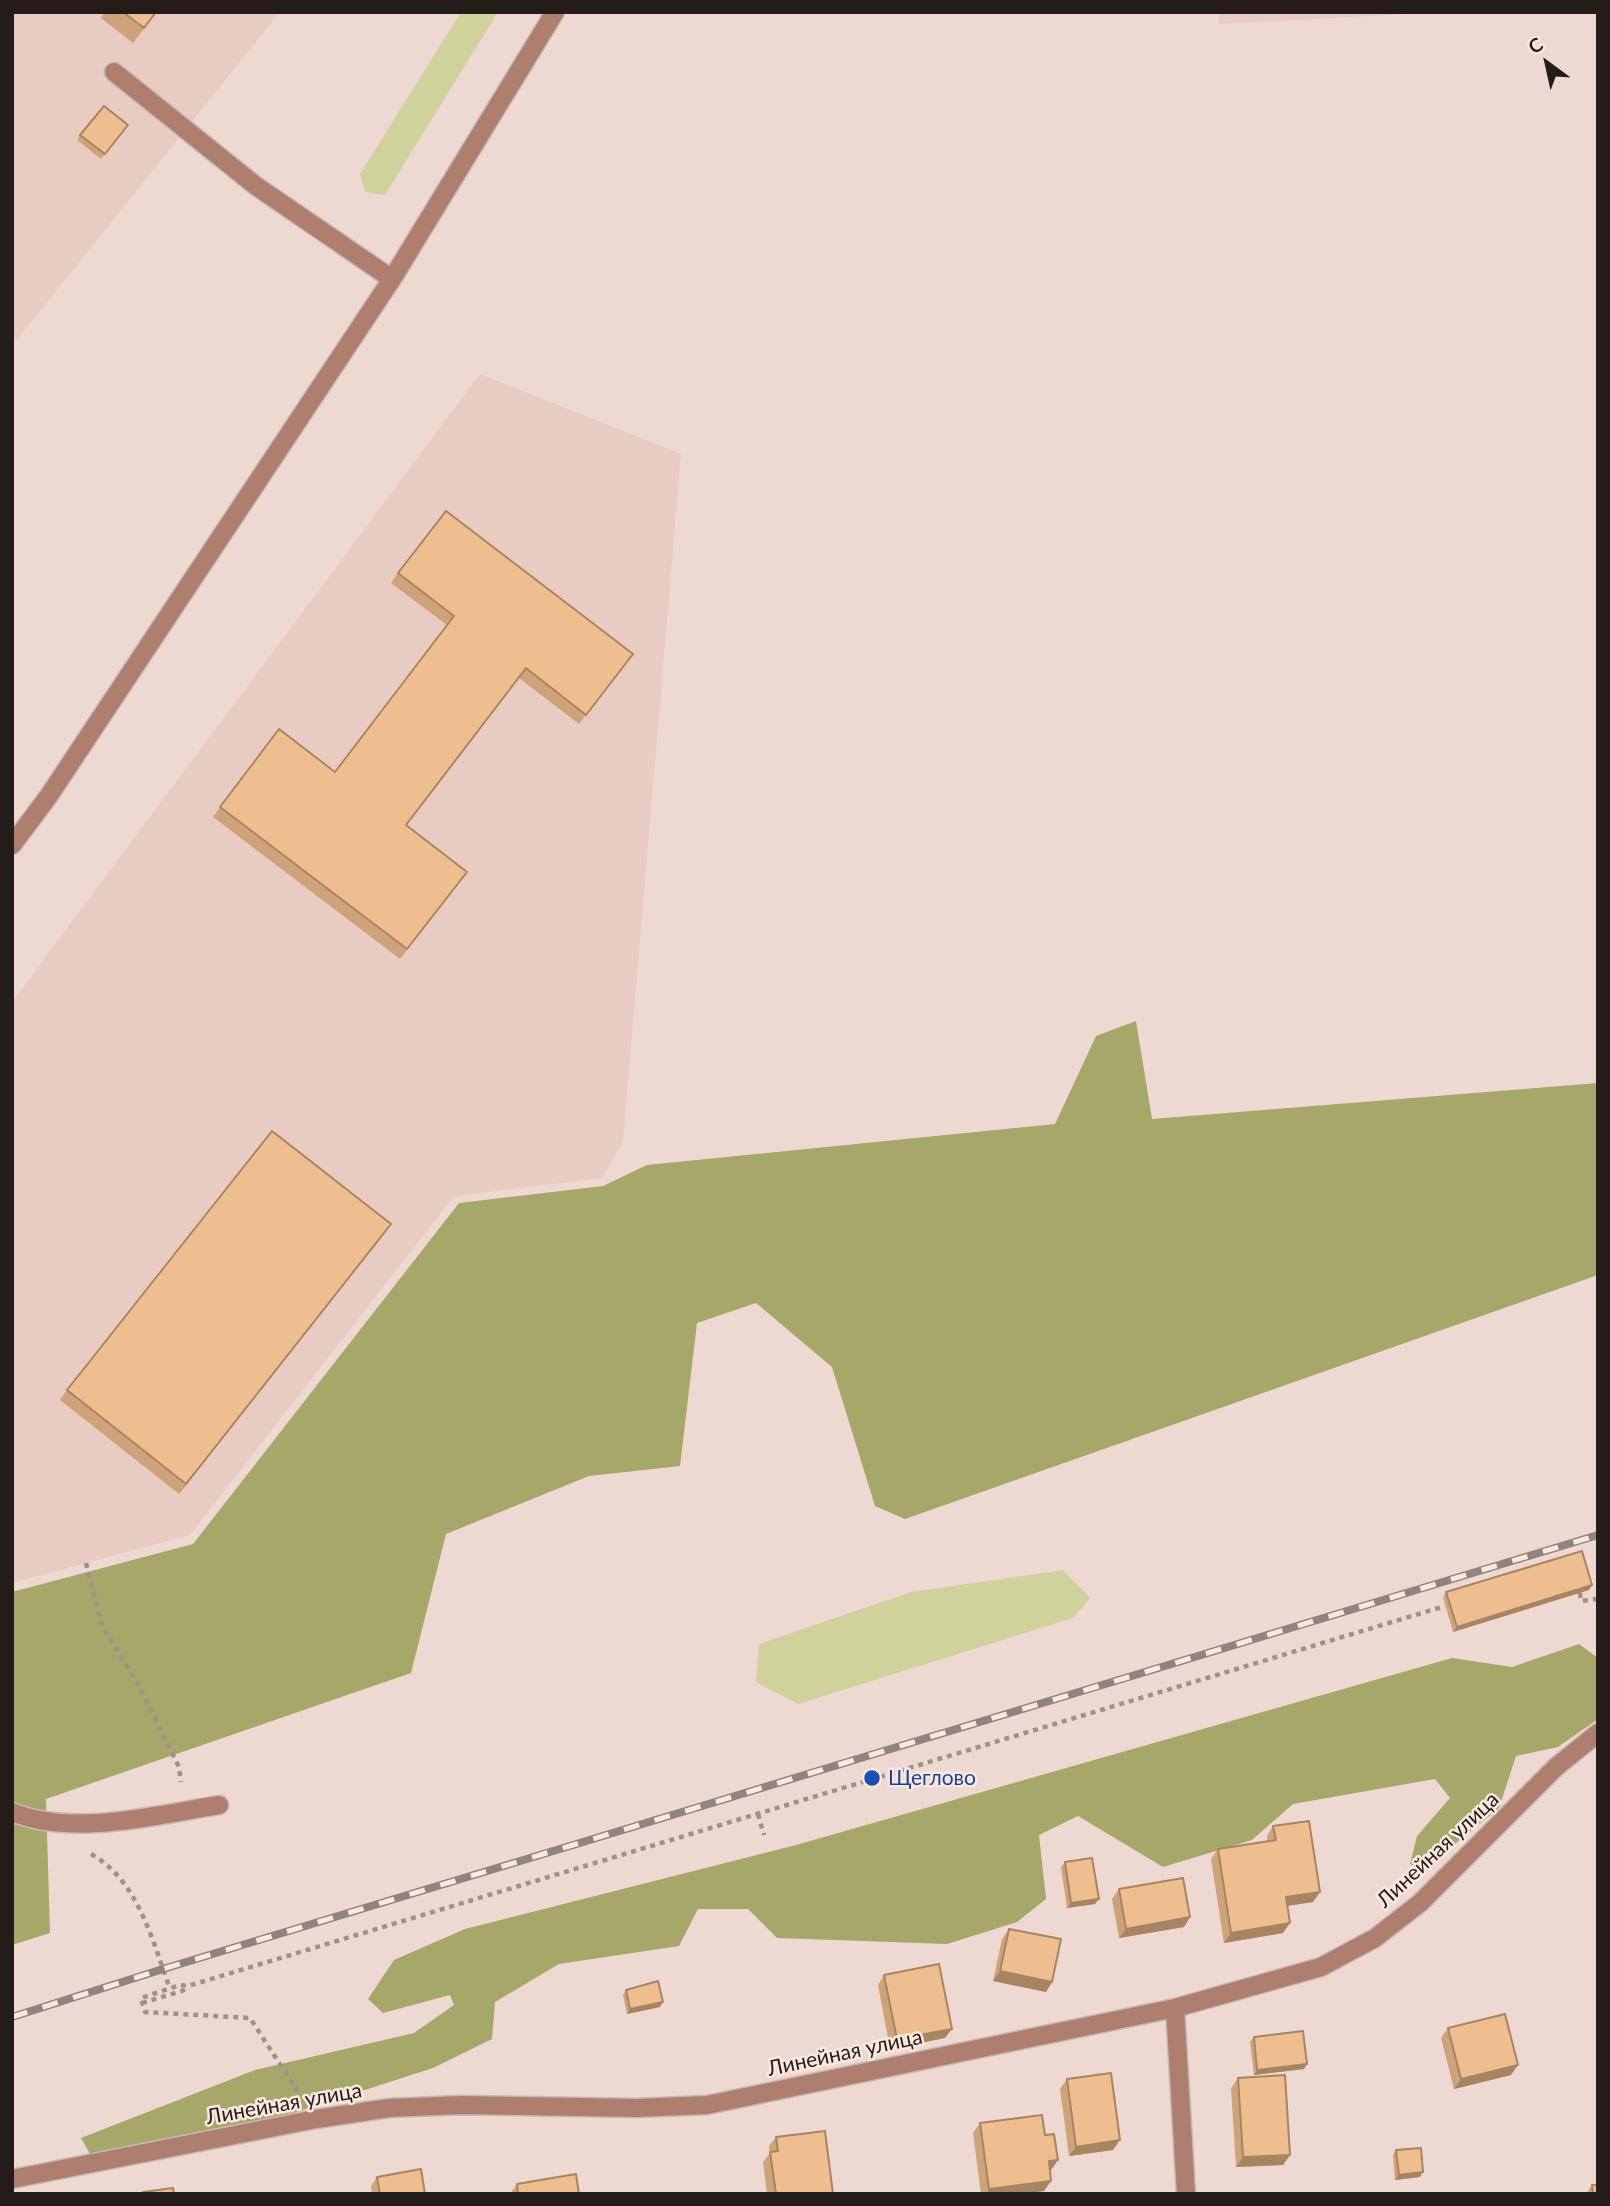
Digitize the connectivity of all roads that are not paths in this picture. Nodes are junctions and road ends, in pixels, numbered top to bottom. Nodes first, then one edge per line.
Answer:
1 (555, 12) edge
2 (114, 72) dead end
3 (392, 279) junction
4 (12, 845) edge
5 (1598, 1733) edge
6 (219, 1805) dead end
7 (12, 1812) edge
8 (1175, 2008) junction
9 (12, 2179) edge
10 (1186, 2194) edge

1 - 3 street
2 - 3 street
3 - 4 street
5 - 8 street, Линейная улица
6 - 7 street
8 - 9 street, Линейная улица
8 - 10 street

